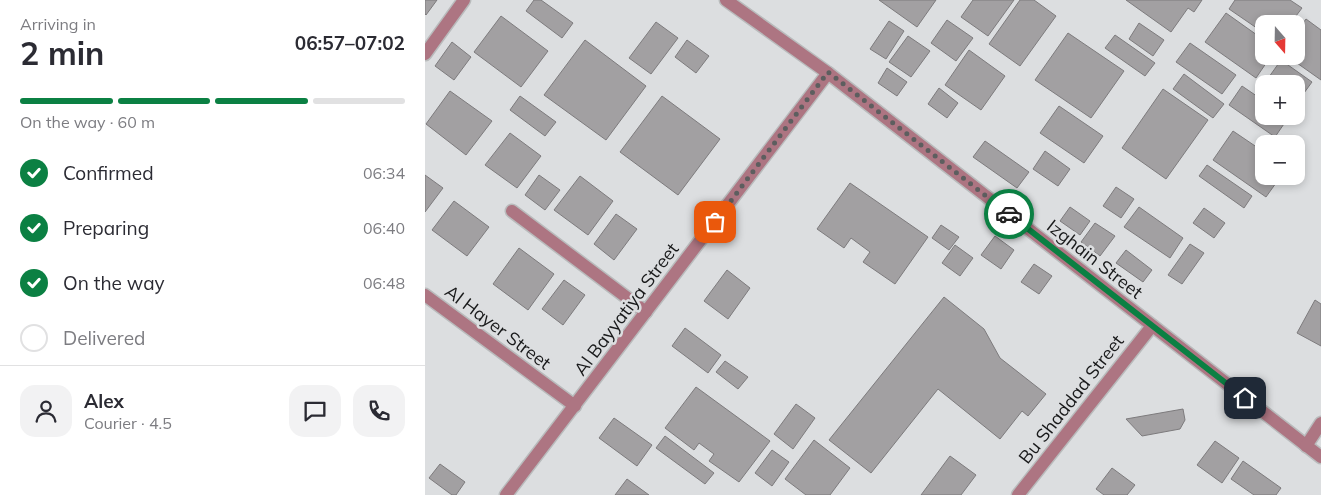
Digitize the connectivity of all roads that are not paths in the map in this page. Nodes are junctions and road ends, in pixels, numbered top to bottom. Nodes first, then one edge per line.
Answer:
1 (464, 0) edge
2 (725, 0) edge
3 (425, 54) edge
4 (828, 72) junction
5 (513, 211) dead end
6 (425, 295) edge
7 (646, 312) junction
8 (1152, 326) junction
9 (575, 406) junction
10 (1321, 423) edge
11 (1306, 446) junction
12 (1321, 457) edge
13 (506, 495) edge
14 (1018, 495) edge

1 - 3 street
2 - 4 street, Izghain Street
4 - 7 street, Al Bayyatiya Street
4 - 8 street, Izghain Street
5 - 7 street
6 - 9 street, Al Hayer Street
7 - 9 street, Al Bayyatiya Street
8 - 11 street, Izghain Street
8 - 14 street, Bu Shaddad Street
9 - 13 street, Al Bayyatiya Street
10 - 11 street
11 - 12 street, Izghain Street

